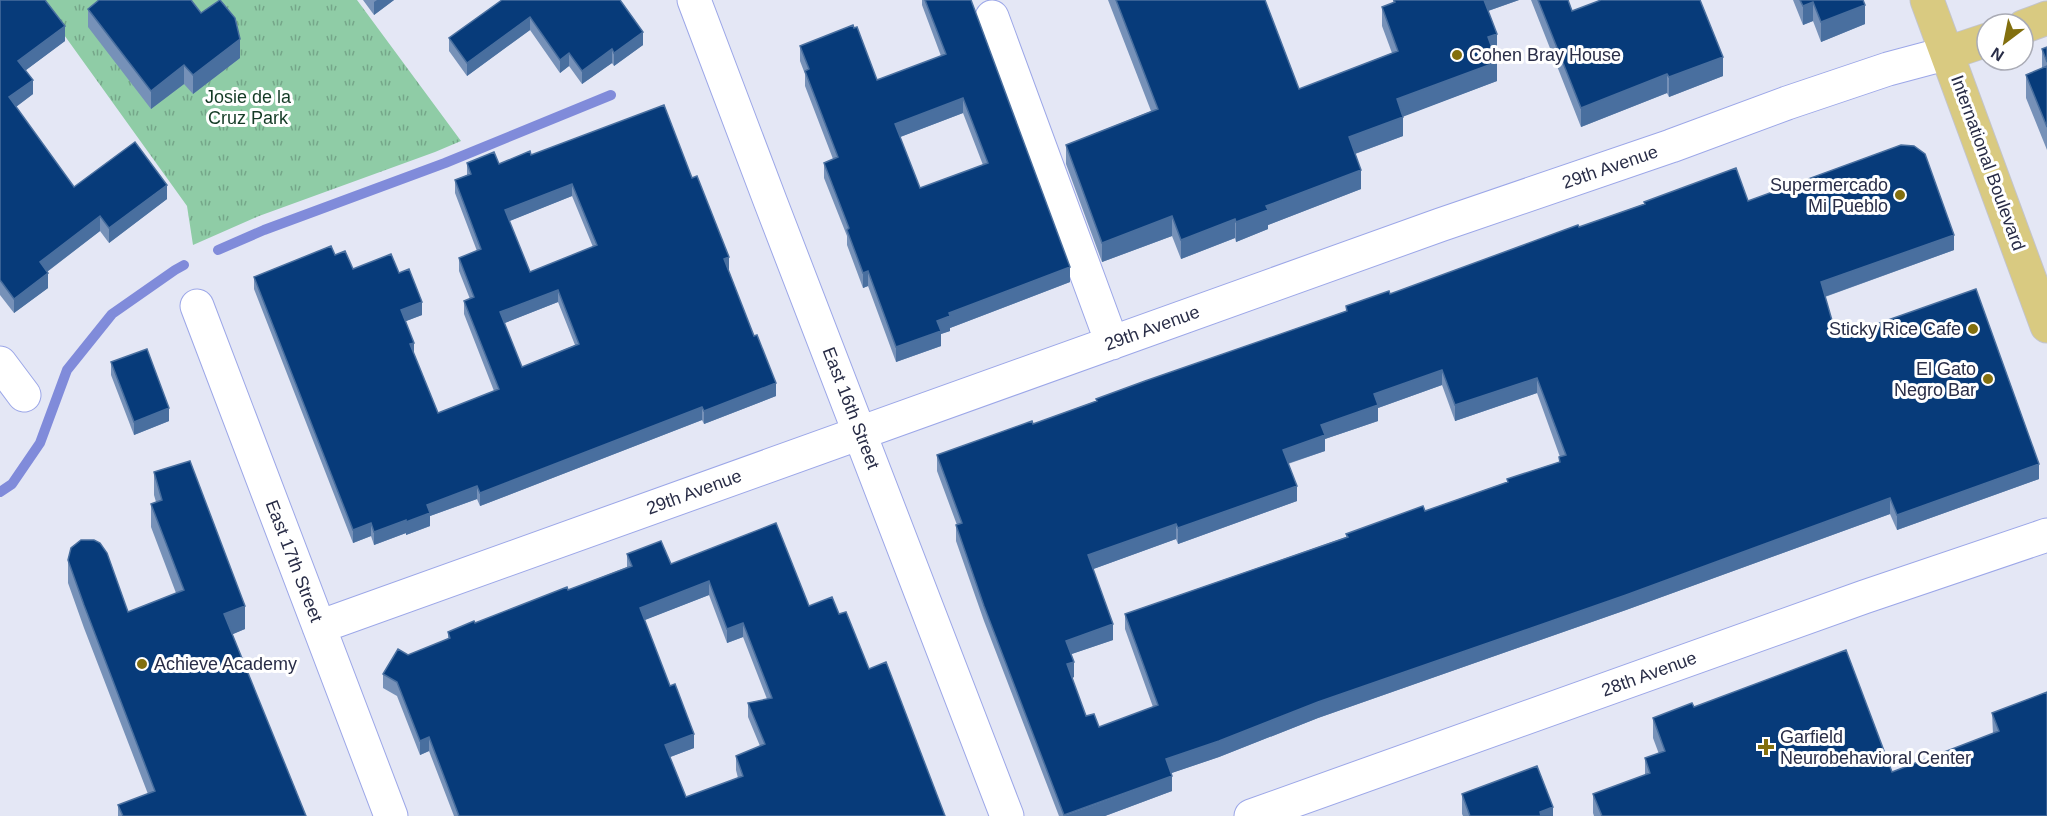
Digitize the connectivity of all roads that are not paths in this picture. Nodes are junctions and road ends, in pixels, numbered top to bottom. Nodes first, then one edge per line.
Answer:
1 (694, 0) edge
2 (1927, 0) edge
3 (992, 17) dead end
4 (1975, 44) edge
5 (1948, 53) junction
6 (196, 306) dead end
7 (2047, 326) edge
8 (1112, 343) junction
9 (0, 363) edge
10 (24, 395) dead end
11 (861, 433) junction
12 (2047, 535) edge
13 (319, 627) junction
14 (391, 816) edge
15 (1007, 816) edge
16 (1251, 816) edge

1 - 11 street, East 16th Street
2 - 5 main road, International Boulevard
3 - 8 street
4 - 5 main road, 29th Avenue
5 - 7 main road, International Boulevard
5 - 8 street, 29th Avenue
6 - 13 street, East 17th Street
8 - 11 street, 29th Avenue
9 - 10 street
11 - 13 street, 29th Avenue
11 - 15 street, East 16th Street
12 - 16 street, 28th Avenue
13 - 14 street, East 17th Street

